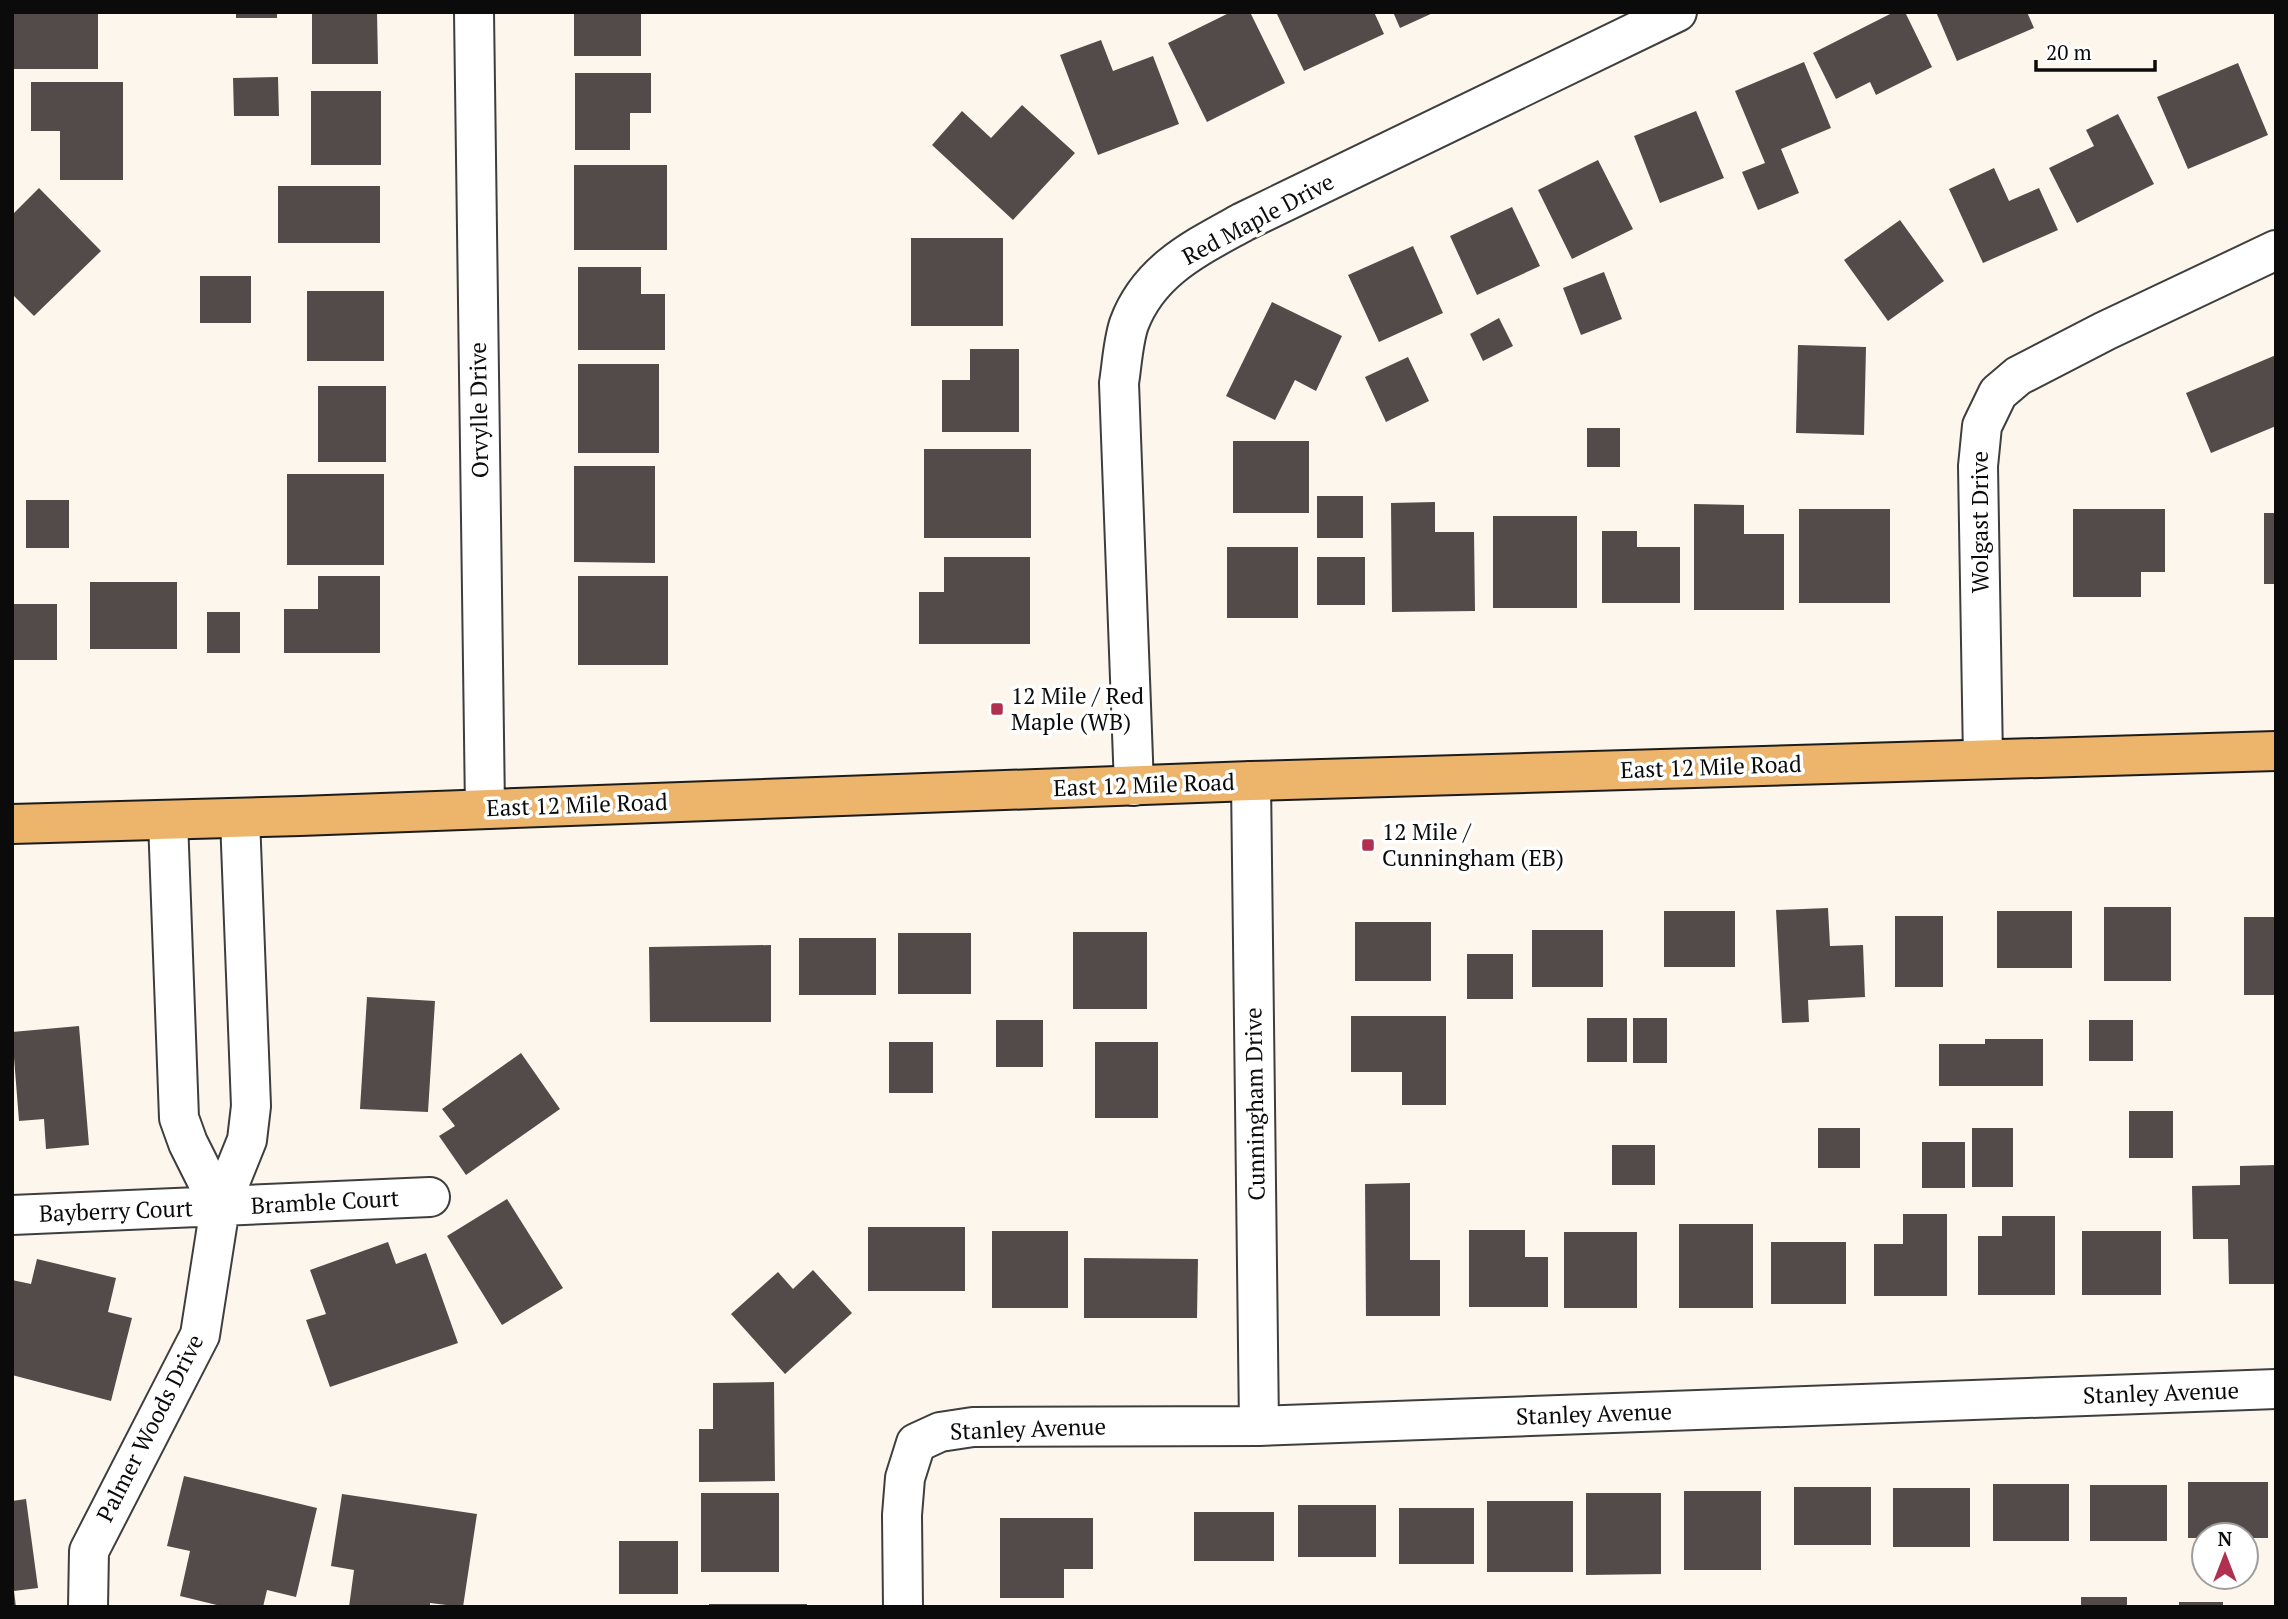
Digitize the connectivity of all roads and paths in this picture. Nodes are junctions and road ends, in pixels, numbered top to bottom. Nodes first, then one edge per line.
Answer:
1 (474, 12) edge
2 (1677, 12) edge
3 (2276, 250) edge
4 (2276, 751) edge
5 (1983, 759) junction
6 (1251, 781) junction
7 (1134, 786) junction
8 (485, 808) junction
9 (240, 818) junction
10 (168, 820) junction
11 (12, 824) edge
12 (430, 1197) dead end
13 (219, 1207) junction
14 (12, 1215) edge
15 (2276, 1389) edge
16 (1259, 1426) junction
17 (88, 1607) edge
18 (902, 1607) edge

1 - 8 street, Orvylle Drive
2 - 7 street, Red Maple Drive
3 - 5 street, Wolgast Drive
4 - 5 main road, East 12 Mile Road
5 - 6 main road, East 12 Mile Road
6 - 7 main road, East 12 Mile Road
6 - 16 street, Cunningham Drive
7 - 8 main road, East 12 Mile Road
8 - 9 main road, East 12 Mile Road
9 - 10 main road, East 12 Mile Road
9 - 13 street, Palmer Woods Drive
10 - 11 main road, East 12 Mile Road
10 - 13 street
12 - 13 street, Bramble Court
13 - 14 street, Bayberry Court
13 - 17 street, Palmer Woods Drive
15 - 16 street, Stanley Avenue
16 - 18 street, Stanley Avenue

